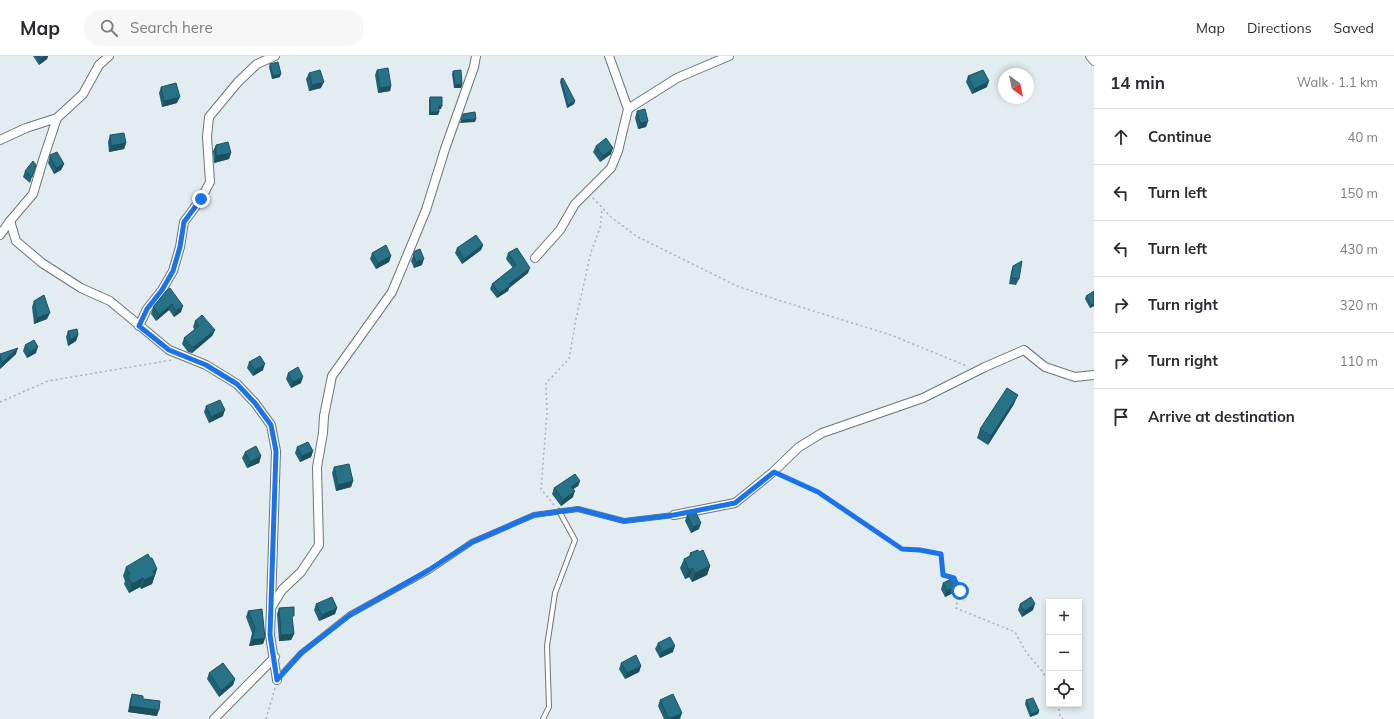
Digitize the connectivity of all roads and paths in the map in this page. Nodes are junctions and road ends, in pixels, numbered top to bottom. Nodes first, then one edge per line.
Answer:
1 (109, 56) edge
2 (275, 56) edge
3 (476, 56) edge
4 (609, 56) edge
5 (729, 56) edge
6 (1090, 56) edge
7 (1094, 60) edge
8 (628, 109) junction
9 (57, 118) junction
10 (0, 140) edge
11 (587, 192) junction
12 (602, 208) junction
13 (10, 221) junction
14 (0, 235) edge
15 (535, 258) dead end
16 (139, 326) junction
17 (174, 360) dead end
18 (978, 370) junction
19 (1094, 375) edge
20 (0, 402) edge
21 (774, 472) junction
22 (559, 511) junction
23 (674, 515) joint
24 (271, 608) junction
25 (275, 657) junction
26 (1046, 677) edge
27 (277, 680) junction
28 (1058, 707) edge
29 (214, 719) edge
30 (266, 719) edge
31 (543, 719) edge
32 (1062, 719) edge

1 - 9 street
2 - 16 street
3 - 24 street
4 - 8 street
5 - 8 street
6 - 7 street
8 - 11 street
9 - 10 street
9 - 13 street
11 - 12 path
11 - 15 street
12 - 18 path
12 - 22 path
13 - 14 street
13 - 16 street
16 - 24 street
17 - 20 path
18 - 19 street
18 - 21 street
21 - 23 street
21 - 26 path
22 - 23 lane
22 - 27 lane
22 - 31 lane
24 - 25 street
25 - 27 street
25 - 29 street
27 - 30 path
28 - 32 path

